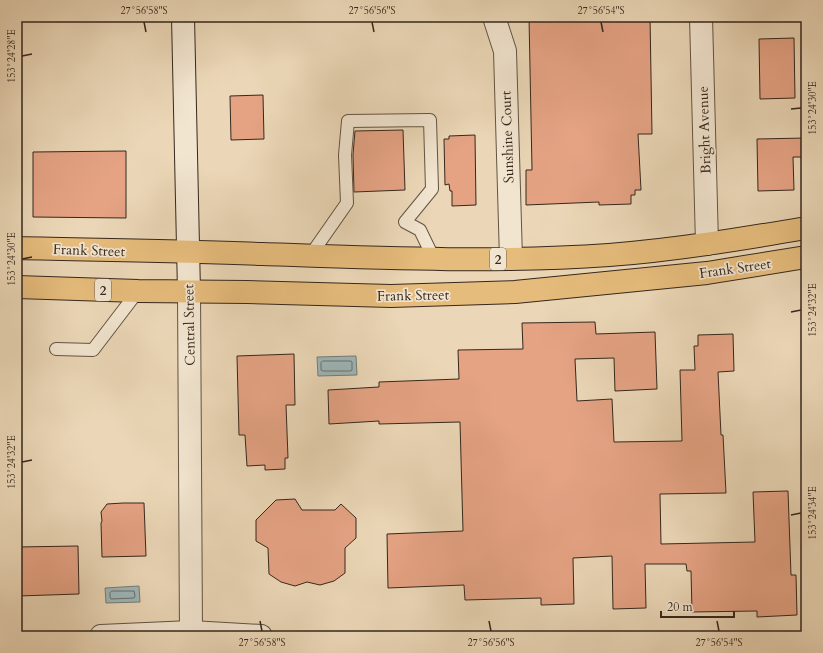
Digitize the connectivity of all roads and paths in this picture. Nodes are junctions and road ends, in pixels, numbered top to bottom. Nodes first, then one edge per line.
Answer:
1 (183, 17) edge
2 (494, 17) edge
3 (701, 17) edge
4 (806, 228) edge
5 (707, 244) junction
6 (17, 248) edge
7 (188, 252) junction
8 (310, 256) junction
9 (806, 257) edge
10 (434, 259) junction
11 (511, 259) junction
12 (17, 286) edge
13 (138, 292) junction
14 (189, 292) junction
15 (56, 349) dead end
16 (191, 632) junction
17 (101, 636) edge
18 (261, 636) edge

1 - 7 street, Central Street
2 - 11 street, Sunshine Court
3 - 5 street, Bright Avenue
4 - 5 highway, Frank Street / 2
5 - 11 highway, Frank Street / 2
6 - 7 highway, Frank Street / 2
7 - 8 highway, Frank Street / 2
7 - 14 street, Central Street
8 - 10 highway, Frank Street / 2
8 - 10 lane
9 - 14 highway, Frank Street / 2
10 - 11 highway, Frank Street / 2
12 - 13 highway, Frank Street / 2
13 - 14 highway, Frank Street / 2
13 - 15 lane
14 - 16 street, Central Street
16 - 17 street
16 - 18 street

